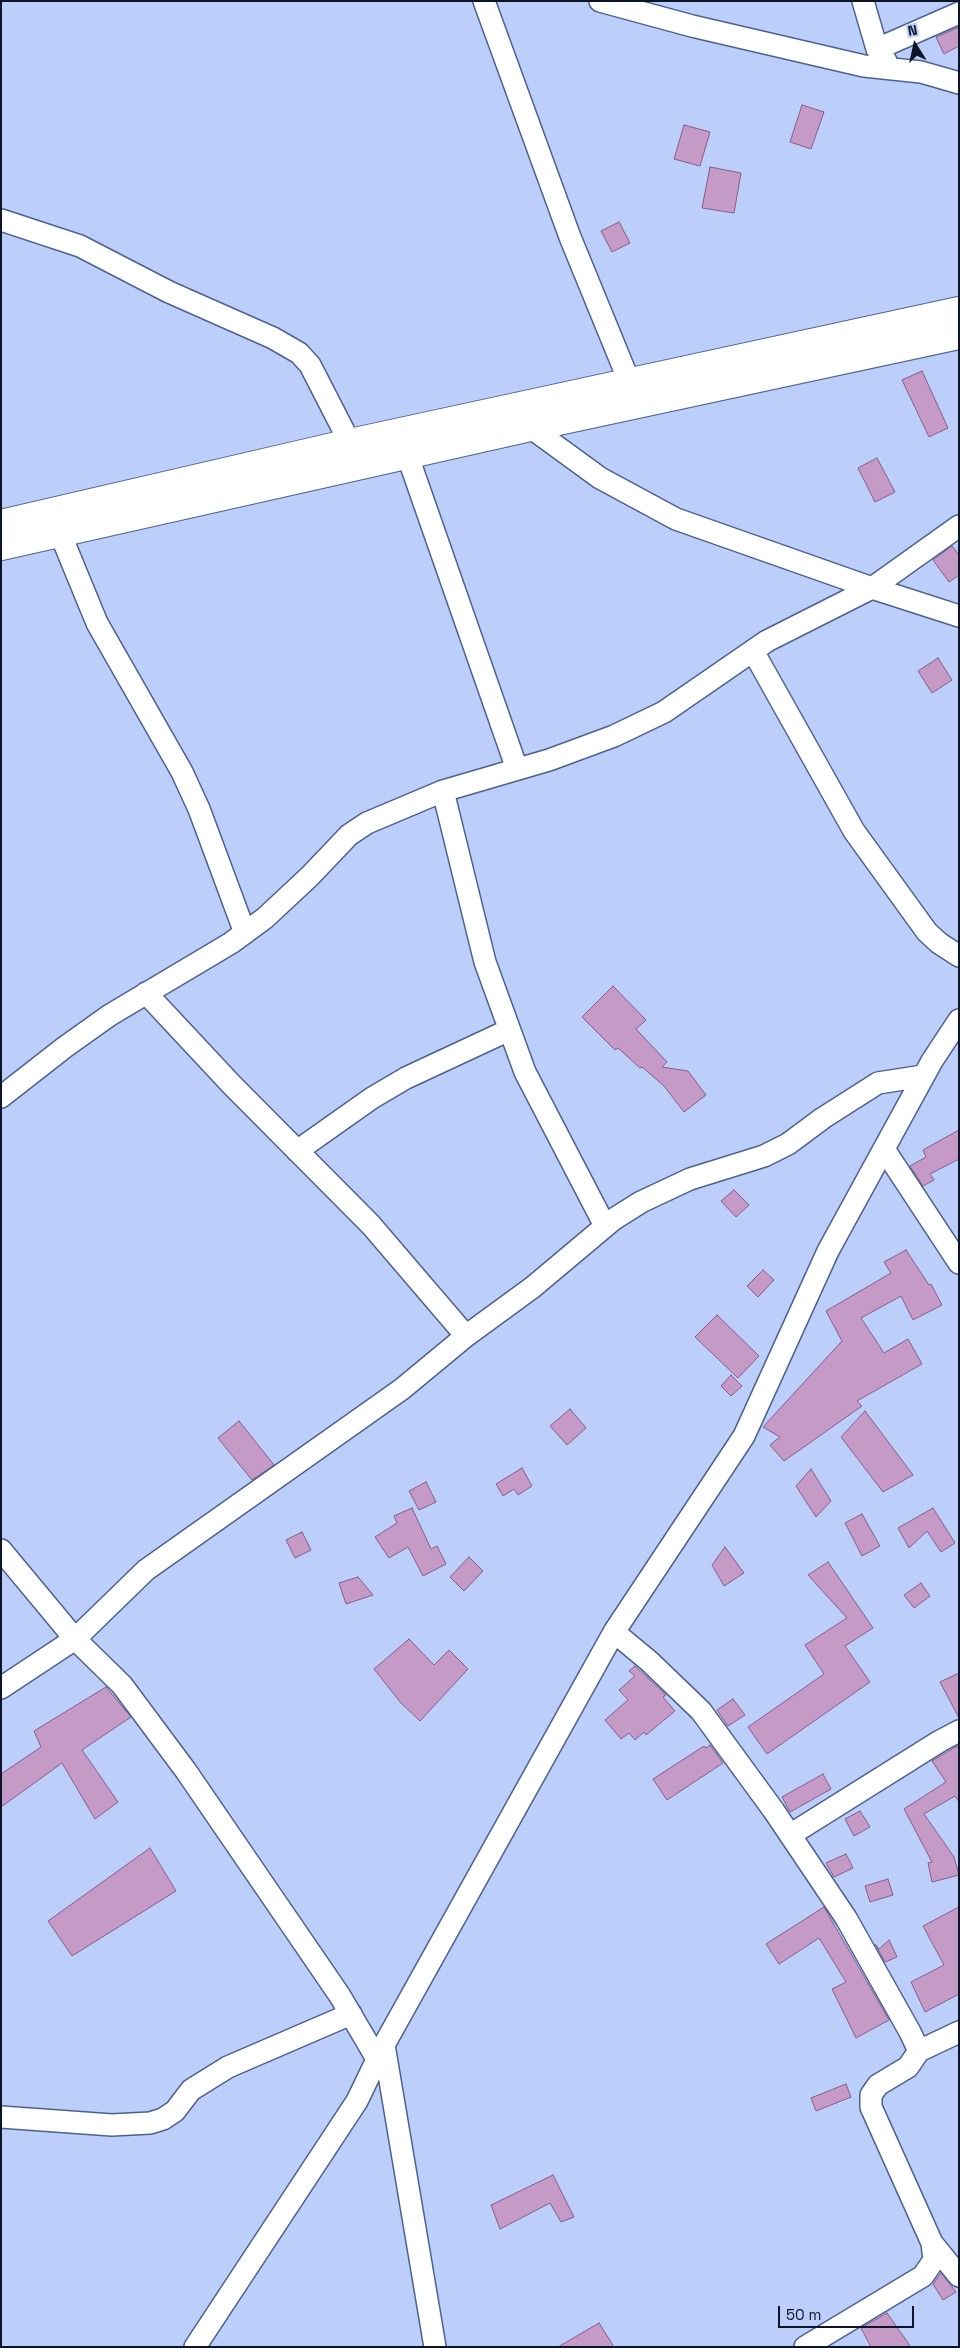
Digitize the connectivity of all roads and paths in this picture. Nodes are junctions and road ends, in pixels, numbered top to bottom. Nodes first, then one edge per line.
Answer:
1 (484, 1) edge
2 (600, 1) edge
3 (863, 1) edge
4 (959, 14) edge
5 (877, 49) junction
6 (893, 69) junction
7 (959, 83) edge
8 (1, 220) edge
9 (959, 311) edge
10 (959, 335) edge
11 (629, 381) junction
12 (530, 427) junction
13 (350, 443) junction
14 (408, 454) junction
15 (1, 524) edge
16 (959, 526) edge
17 (60, 533) junction
18 (1, 546) edge
19 (872, 588) junction
20 (959, 616) edge
21 (752, 651) junction
22 (517, 769) junction
23 (443, 791) junction
24 (245, 933) junction
25 (959, 956) edge
26 (146, 993) junction
27 (959, 1020) edge
28 (509, 1030) junction
29 (923, 1076) junction
30 (1, 1097) edge
31 (884, 1148) junction
32 (297, 1151) junction
33 (605, 1226) junction
34 (959, 1263) edge
35 (466, 1336) junction
36 (1, 1550) edge
37 (614, 1632) junction
38 (75, 1639) junction
39 (1, 1688) edge
40 (959, 1731) edge
41 (790, 1835) junction
42 (351, 2014) junction
43 (959, 2032) edge
44 (919, 2051) junction
45 (380, 2052) junction
46 (1, 2118) edge
47 (932, 2244) junction
48 (959, 2276) edge
49 (195, 2347) edge
50 (435, 2347) edge
51 (805, 2347) edge

1 - 11 street
2 - 6 street
3 - 5 street
4 - 5 street
5 - 6 street
6 - 7 street
8 - 13 street
9 - 11 main road
10 - 12 main road
11 - 13 main road
12 - 14 main road
12 - 19 street
13 - 15 main road
14 - 17 main road
14 - 22 street
16 - 19 street
17 - 18 main road
17 - 24 street
19 - 20 street
19 - 21 street
21 - 22 street
21 - 25 street
22 - 23 street
23 - 24 street
23 - 28 street
24 - 26 street
26 - 30 street
26 - 32 street
27 - 29 street
28 - 32 street
28 - 33 street
29 - 31 street
29 - 33 street
31 - 34 street
31 - 37 street
32 - 35 street
33 - 35 street
35 - 38 street
36 - 38 street
37 - 41 street
37 - 45 street
38 - 39 street
38 - 42 street
40 - 41 street
41 - 44 street
42 - 45 street
42 - 46 street
43 - 44 street
44 - 47 street
45 - 49 street
45 - 50 street
47 - 48 street
47 - 51 street

